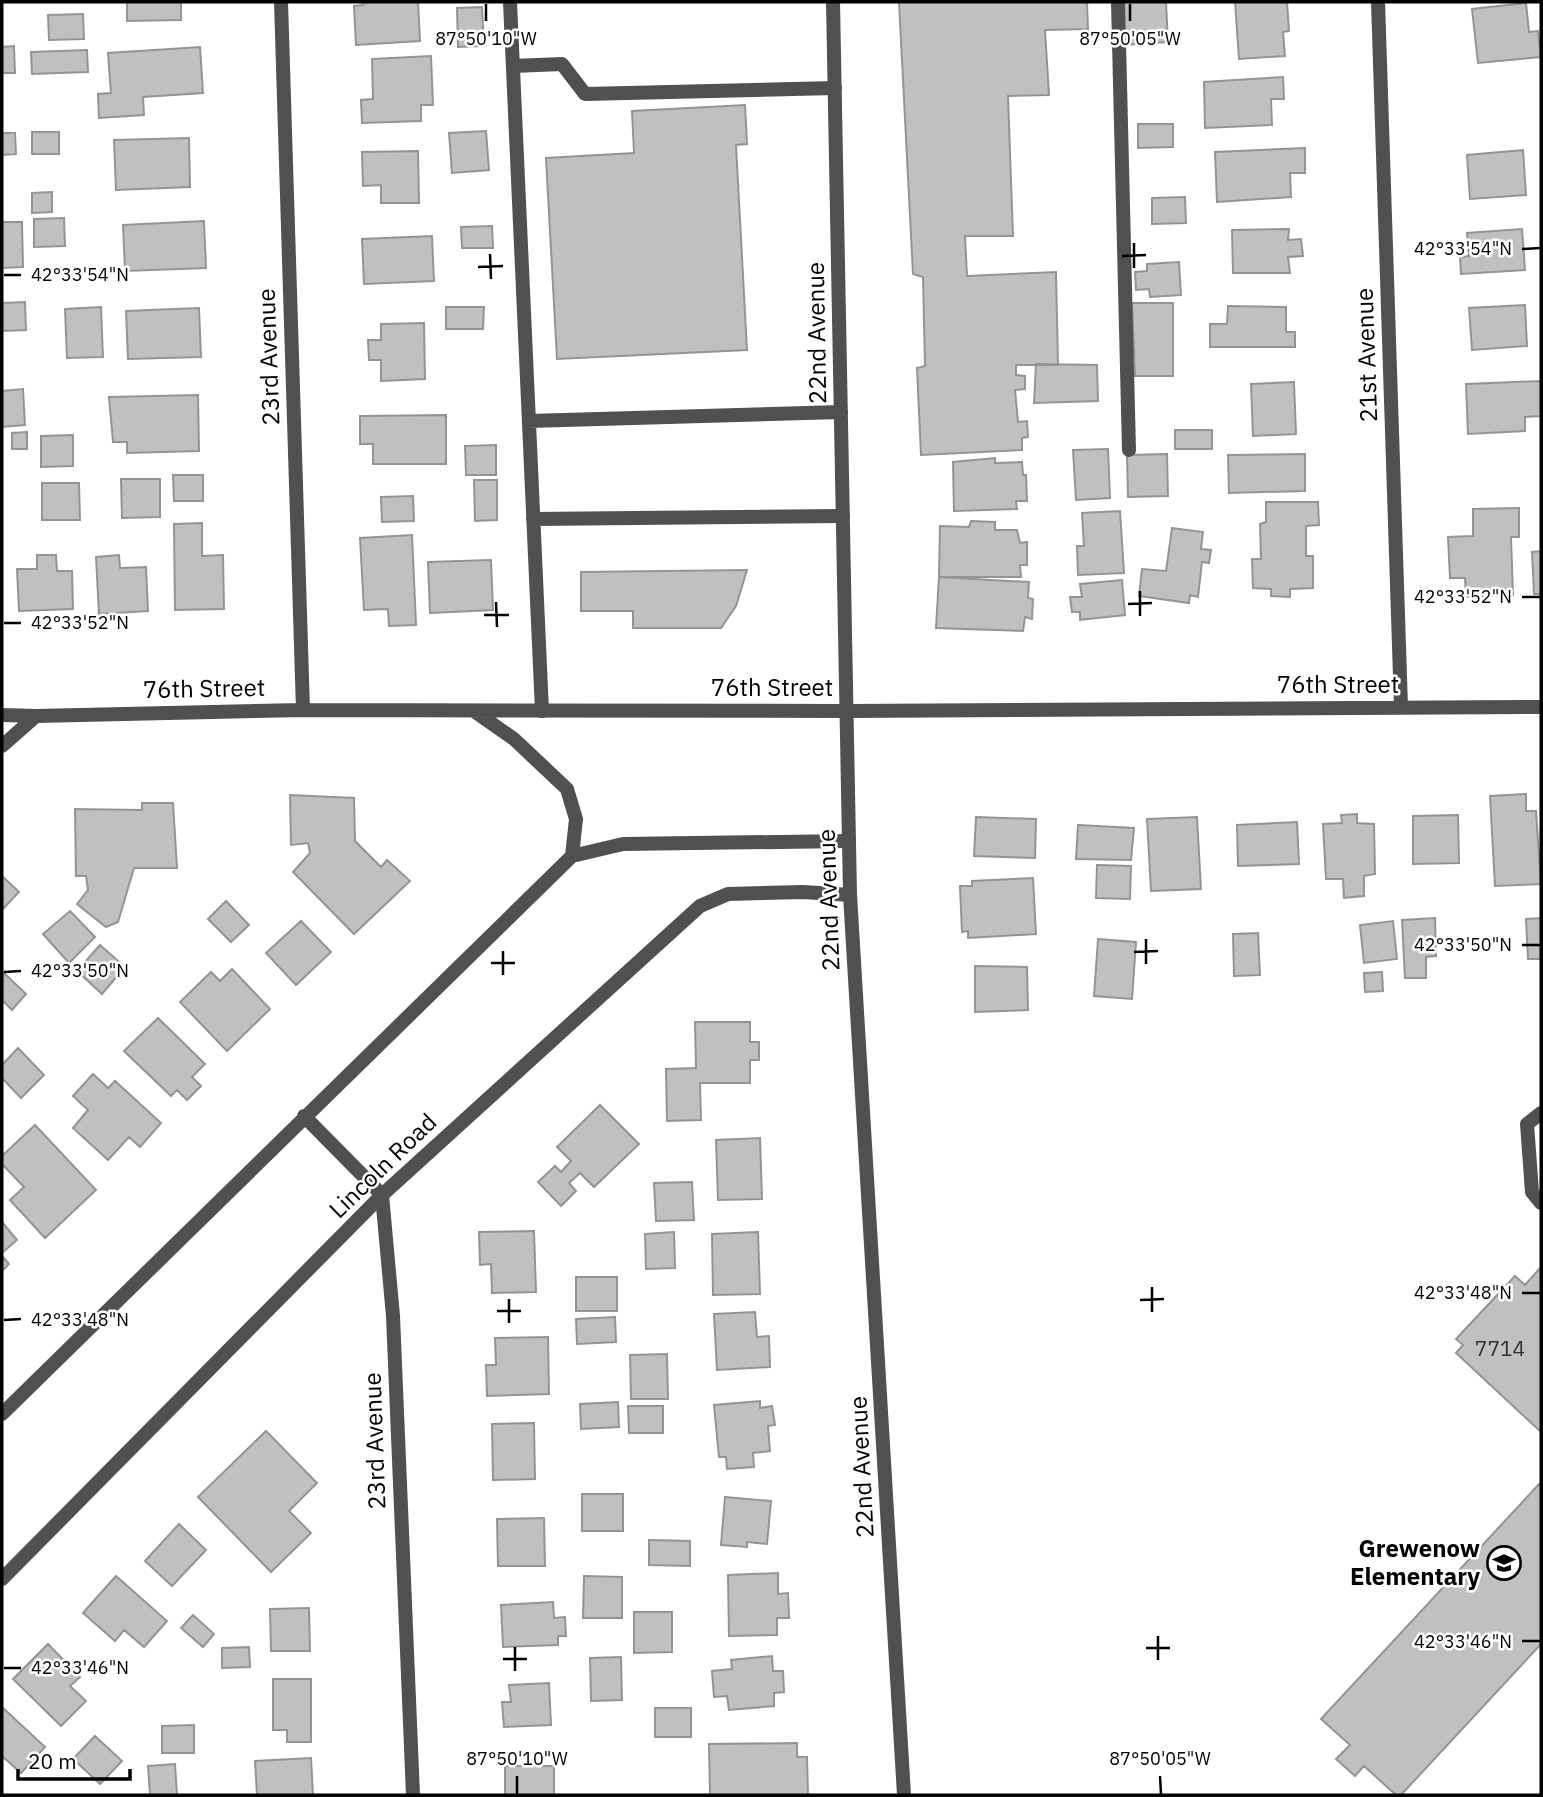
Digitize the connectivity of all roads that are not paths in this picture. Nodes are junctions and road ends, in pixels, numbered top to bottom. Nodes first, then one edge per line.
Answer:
1 (281, 2) edge
2 (510, 2) edge
3 (833, 2) edge
4 (1118, 2) edge
5 (1378, 2) edge
6 (513, 66) junction
7 (835, 88) junction
8 (841, 412) junction
9 (528, 421) junction
10 (1129, 450) dead end
11 (843, 516) junction
12 (533, 519) junction
13 (1401, 707) junction
14 (1541, 707) edge
15 (303, 710) junction
16 (474, 711) junction
17 (541, 711) junction
18 (847, 711) junction
19 (2, 715) edge
20 (36, 716) junction
21 (2, 746) edge
22 (848, 841) junction
23 (572, 856) junction
24 (850, 895) junction
25 (1541, 1113) edge
26 (304, 1116) junction
27 (382, 1195) junction
28 (1541, 1203) edge
29 (2, 1414) edge
30 (2, 1579) edge
31 (413, 1795) edge
32 (904, 1795) edge

1 - 15 street, 23rd Avenue
2 - 6 street
3 - 7 street, 22nd Avenue
4 - 10 street
5 - 13 street, 21st Avenue
6 - 7 street
6 - 9 street
7 - 8 street, 22nd Avenue
8 - 9 street
8 - 11 street, 22nd Avenue
9 - 12 street
11 - 12 street
11 - 18 street, 22nd Avenue
12 - 17 street
13 - 14 street, 76th Street
13 - 18 street, 76th Street
15 - 16 street, 76th Street
15 - 20 street, 76th Street
16 - 17 street, 76th Street
16 - 23 street
17 - 18 street, 76th Street
18 - 22 street, 22nd Avenue
19 - 20 street, 76th Street
20 - 21 street
22 - 23 street
22 - 24 street, 22nd Avenue
23 - 26 street
24 - 27 street, Lincoln Road
24 - 32 street, 22nd Avenue
25 - 28 street
26 - 27 street
26 - 29 street
27 - 30 street, Lincoln Road
27 - 31 street, 23rd Avenue

